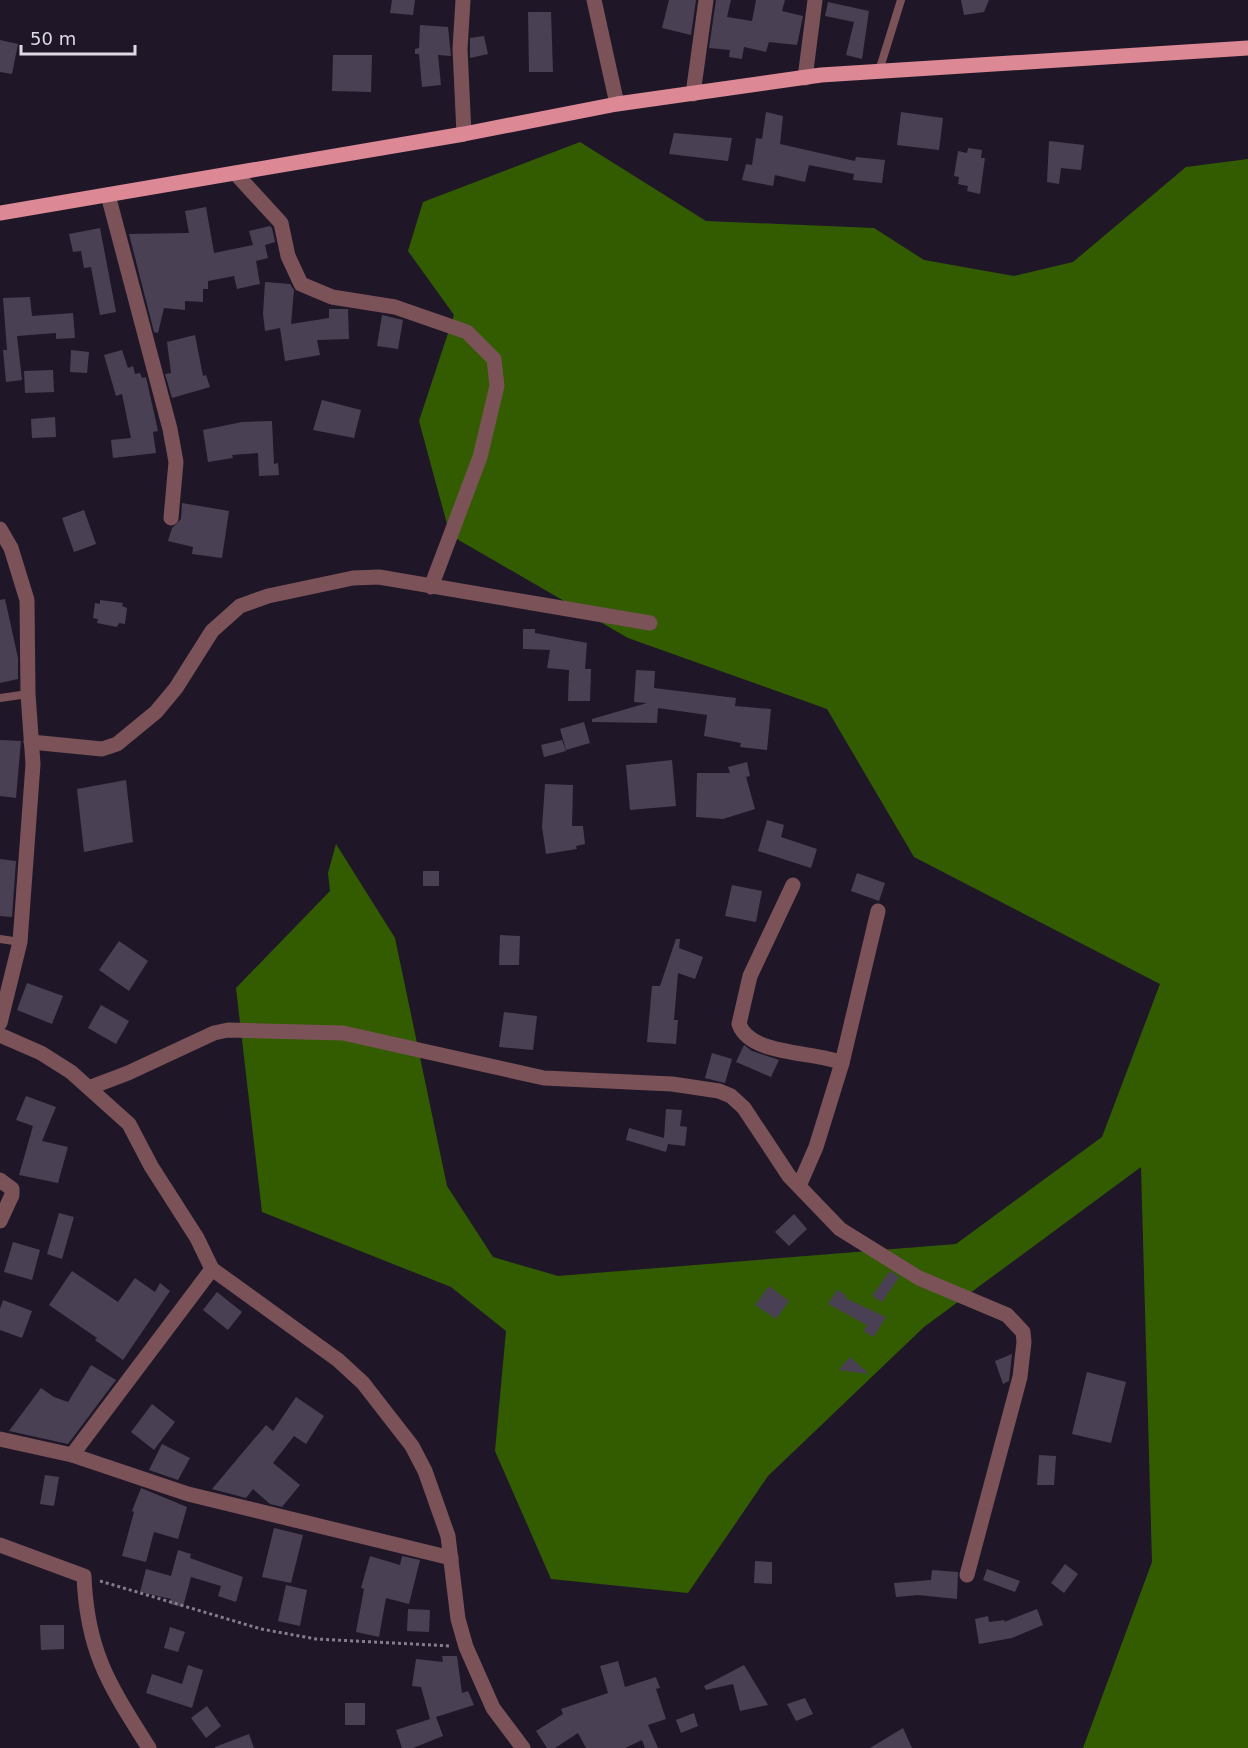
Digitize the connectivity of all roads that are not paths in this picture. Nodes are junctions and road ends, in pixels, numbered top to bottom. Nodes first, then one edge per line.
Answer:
1 (463, 0) edge
2 (594, 0) edge
3 (706, 0) edge
4 (815, 0) edge
5 (901, 0) edge
6 (1248, 48) edge
7 (879, 71) junction
8 (805, 78) junction
9 (693, 94) junction
10 (617, 104) junction
11 (464, 134) junction
12 (235, 173) junction
13 (108, 195) junction
14 (0, 213) edge
15 (171, 518) dead end
16 (0, 529) edge
17 (431, 587) junction
18 (651, 623) dead end
19 (28, 694) junction
20 (0, 698) edge
21 (31, 742) junction
22 (793, 885) dead end
23 (878, 911) dead end
24 (0, 939) edge
25 (20, 942) junction
26 (0, 1023) edge
27 (0, 1035) edge
28 (842, 1063) junction
29 (91, 1087) junction
30 (0, 1180) edge
31 (799, 1186) junction
32 (0, 1221) edge
33 (212, 1269) junction
34 (0, 1438) edge
35 (72, 1455) junction
36 (0, 1545) edge
37 (451, 1558) junction
38 (967, 1575) dead end
39 (149, 1748) edge
40 (523, 1748) edge

1 - 11 street
2 - 10 street
3 - 9 street
4 - 8 street
5 - 7 lane
6 - 7 main road
7 - 8 main road
8 - 9 main road
9 - 10 main road
10 - 11 main road
11 - 12 main road
12 - 13 main road
12 - 17 street
13 - 14 main road
13 - 15 street
16 - 19 street
17 - 18 street
17 - 21 street
19 - 20 lane
19 - 21 street
21 - 25 street
22 - 28 street
23 - 28 street
24 - 25 lane
25 - 26 street
27 - 29 street
28 - 31 street
29 - 31 street
29 - 33 street
30 - 32 street
31 - 38 street
33 - 35 street
33 - 37 street
34 - 35 street
35 - 37 street
36 - 39 street
37 - 40 street

